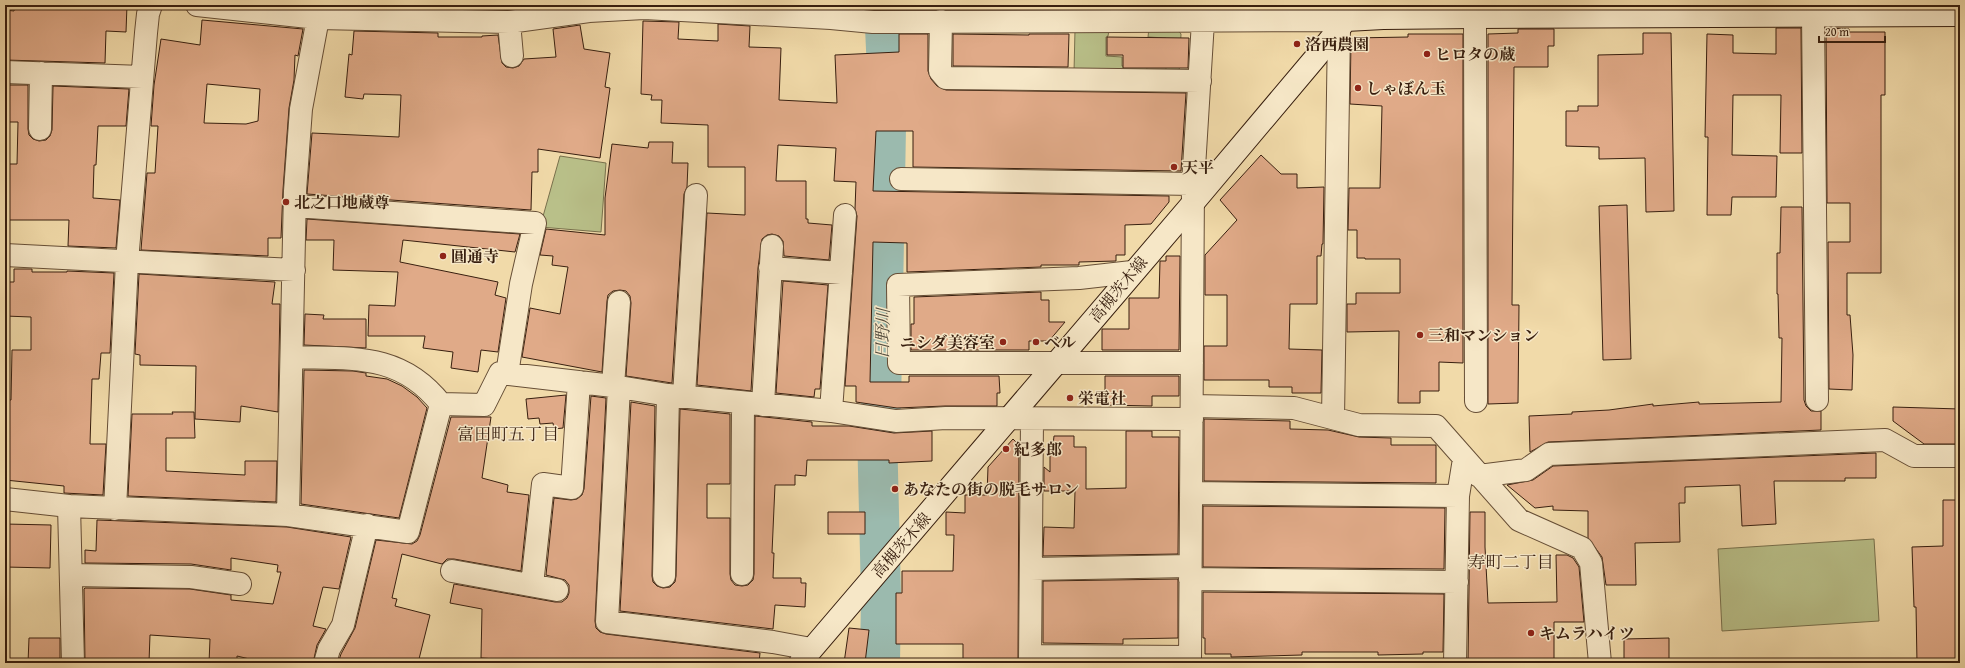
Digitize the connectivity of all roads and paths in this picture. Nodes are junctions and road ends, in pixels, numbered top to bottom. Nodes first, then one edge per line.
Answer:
1 (151, 5) edge
2 (197, 5) edge
3 (644, 7) edge
4 (1953, 12) edge
5 (1203, 13) edge
6 (1813, 15) junction
7 (1475, 17) junction
8 (318, 18) junction
9 (1347, 18) edge
10 (941, 21) junction
11 (509, 22) junction
12 (512, 56) dead end
13 (5, 72) edge
14 (41, 74) junction
15 (142, 77) junction
16 (1200, 81) junction
17 (40, 129) dead end
18 (901, 180) dead end
19 (1193, 194) junction
20 (696, 195) dead end
21 (295, 206) junction
22 (845, 215) dead end
23 (772, 246) dead end
24 (5, 255) edge
25 (127, 262) junction
26 (770, 268) junction
27 (294, 270) junction
28 (1132, 272) junction
29 (841, 273) junction
30 (619, 302) dead end
31 (292, 356) junction
32 (1192, 363) junction
33 (1055, 364) junction
34 (507, 374) junction
35 (579, 382) junction
36 (616, 387) junction
37 (676, 396) junction
38 (1817, 400) dead end
39 (1476, 401) dead end
40 (441, 404) junction
41 (753, 404) junction
42 (831, 411) junction
43 (1192, 412) junction
44 (1333, 418) junction
45 (1007, 420) junction
46 (1032, 420) junction
47 (1960, 456) edge
48 (1464, 459) junction
49 (1479, 476) junction
50 (1191, 493) junction
51 (1458, 496) junction
52 (5, 499) edge
53 (69, 506) junction
54 (114, 509) junction
55 (288, 515) junction
56 (367, 525) junction
57 (1031, 569) junction
58 (452, 571) dead end
59 (1190, 573) junction
60 (742, 574) dead end
61 (71, 575) junction
62 (664, 576) dead end
63 (1457, 582) junction
64 (240, 584) dead end
65 (532, 586) junction
66 (557, 590) dead end
67 (806, 656) edge
68 (1030, 660) edge
69 (1190, 660) edge
70 (73, 663) edge
71 (325, 663) edge
72 (1455, 663) edge
73 (1600, 663) edge

1 - 15 street
2 - 8 street
3 - 10 street
3 - 11 street
4 - 6 street
5 - 9 street
5 - 10 street
5 - 16 street
6 - 7 street
6 - 38 street
7 - 9 street
7 - 39 street
8 - 11 street
8 - 21 street
9 - 19 street, 高槻茨木線
9 - 44 street
10 - 16 street
11 - 12 street
13 - 14 street
14 - 15 street
14 - 17 street
15 - 25 street
16 - 19 street
18 - 19 street
19 - 28 street, 高槻茨木線
19 - 32 street
20 - 37 street
21 - 27 street
21 - 34 street
22 - 29 street
23 - 26 street
24 - 25 street
25 - 27 street
25 - 54 street
26 - 29 street
26 - 41 street
27 - 31 street
28 - 33 street, 高槻茨木線
28 - 33 street
29 - 42 street
30 - 36 street
31 - 40 street
31 - 55 street
32 - 33 street
32 - 43 street
33 - 45 street, 高槻茨木線
34 - 35 street
34 - 40 street
35 - 36 street
35 - 65 street
36 - 37 street
36 - 67 street
37 - 41 street
37 - 62 street
40 - 56 street
41 - 42 street
41 - 60 street
42 - 45 street
43 - 44 street
43 - 46 street
43 - 50 street
44 - 48 street
45 - 46 street
45 - 67 street, 高槻茨木線
46 - 57 street
47 - 49 street
48 - 49 street
48 - 51 street
49 - 73 street
50 - 51 street
50 - 59 street
51 - 63 street
52 - 53 street
53 - 54 street
53 - 61 street
54 - 55 street
55 - 56 street
56 - 71 street
57 - 59 street
57 - 68 street
58 - 65 street
59 - 63 street
59 - 69 street
61 - 64 street
61 - 70 street
63 - 72 street
65 - 66 street
68 - 69 street

